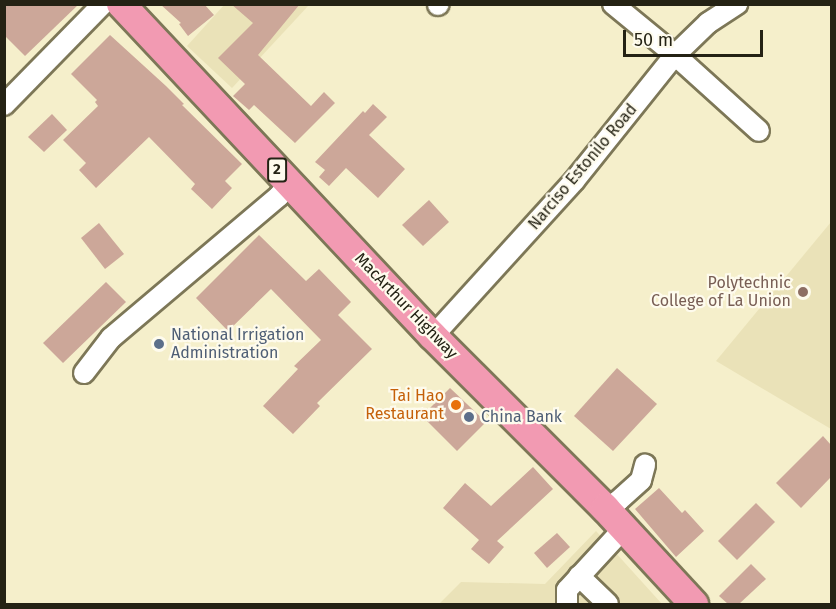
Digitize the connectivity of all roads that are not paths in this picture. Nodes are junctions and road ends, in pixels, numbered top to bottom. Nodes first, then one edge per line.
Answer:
1 (103, 4) edge
2 (121, 4) edge
3 (613, 4) edge
4 (737, 4) edge
5 (675, 55) junction
6 (4, 105) edge
7 (759, 130) dead end
8 (289, 183) junction
9 (433, 336) junction
10 (84, 373) dead end
11 (645, 465) dead end
12 (615, 518) junction
13 (579, 576) junction
14 (686, 602) edge
15 (567, 604) edge
16 (608, 604) edge

1 - 6 street
2 - 8 highway, MacArthur Highway / 2
3 - 5 street
4 - 5 street, Narciso Estonilo Road
5 - 7 street
5 - 9 street, Narciso Estonilo Road
8 - 9 highway, MacArthur Highway / 2
8 - 10 street
9 - 12 highway, MacArthur Highway / 2
11 - 12 street
12 - 13 street
12 - 14 highway, MacArthur Highway / 2
13 - 15 street
13 - 16 street

